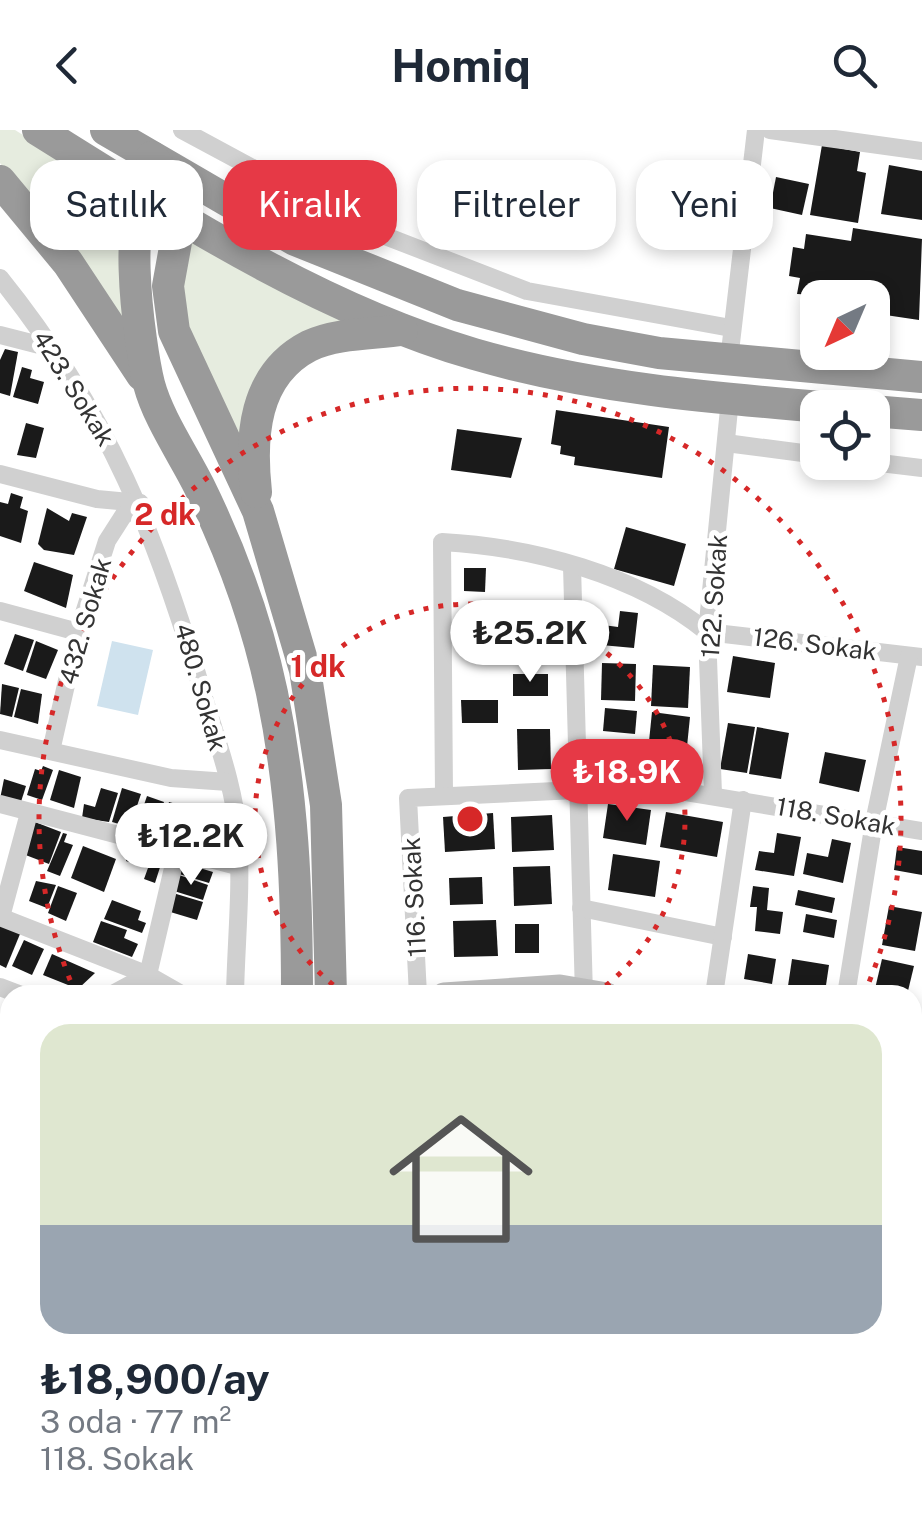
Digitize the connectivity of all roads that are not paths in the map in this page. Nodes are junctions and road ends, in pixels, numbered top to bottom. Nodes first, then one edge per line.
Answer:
1 (38, 130) edge
2 (106, 130) edge
3 (182, 130) edge
4 (756, 130) edge
5 (770, 130) edge
6 (922, 152) edge
7 (115, 160) edge
8 (142, 160) edge
9 (0, 182) edge
10 (203, 197) edge
11 (203, 232) edge
12 (140, 250) edge
13 (173, 250) edge
14 (0, 278) edge
15 (407, 330) junction
16 (0, 335) edge
17 (730, 344) junction
18 (51, 348) junction
19 (922, 377) edge
20 (150, 387) junction
21 (730, 399) junction
22 (800, 405) edge
23 (890, 412) edge
24 (922, 415) edge
25 (726, 444) junction
26 (800, 453) edge
27 (890, 464) edge
28 (922, 468) edge
29 (0, 474) edge
30 (140, 503) junction
31 (258, 511) junction
32 (572, 566) junction
33 (0, 611) edge
34 (78, 632) junction
35 (708, 632) junction
36 (916, 657) edge
37 (0, 740) edge
38 (51, 751) junction
39 (228, 782) junction
40 (576, 790) junction
41 (713, 794) junction
42 (444, 795) junction
43 (408, 798) joint
44 (743, 800) junction
45 (0, 804) edge
46 (29, 813) junction
47 (874, 822) junction
48 (922, 831) edge
49 (177, 851) junction
50 (237, 866) junction
51 (580, 908) junction
52 (0, 917) edge
53 (723, 936) junction
54 (148, 975) junction
55 (130, 985) edge
56 (163, 985) edge
57 (234, 985) edge
58 (297, 985) edge
59 (331, 985) edge
60 (417, 985) edge
61 (590, 985) edge
62 (716, 985) edge
63 (848, 985) edge

1 - 7 highway
2 - 8 highway
3 - 17 street
4 - 17 street
5 - 6 street
9 - 20 highway
10 - 17 highway
11 - 15 highway
12 - 20 highway
13 - 31 highway
14 - 18 street, 423. Sokak
15 - 21 highway
15 - 31 highway
16 - 18 street
17 - 19 highway
18 - 30 street, 423. Sokak
20 - 58 highway
21 - 22 highway
21 - 25 street, 122. Sokak
23 - 24 highway
25 - 26 street
25 - 35 street, 122. Sokak
27 - 28 street
29 - 30 street
30 - 34 street, 432. Sokak
30 - 39 street, 480. Sokak
31 - 59 highway
32 - 35 street
32 - 40 street
32 - 42 street
33 - 34 street
34 - 38 street, 432. Sokak
35 - 36 street, 126. Sokak
35 - 41 street, 122. Sokak
36 - 47 street
37 - 38 street
38 - 39 street
39 - 50 street, 480. Sokak
40 - 41 street, 118. Sokak
40 - 42 street, 118. Sokak
40 - 51 street
41 - 44 street, 118. Sokak
42 - 43 street, 118. Sokak
43 - 60 street, 116. Sokak
44 - 47 street, 118. Sokak
44 - 53 street
45 - 46 street
46 - 49 street
46 - 52 street
47 - 48 street, 118. Sokak
47 - 63 street
49 - 50 street
49 - 54 street
50 - 57 street, 480. Sokak
51 - 53 street
51 - 61 street
52 - 54 street
53 - 62 street
54 - 55 street
54 - 56 street

